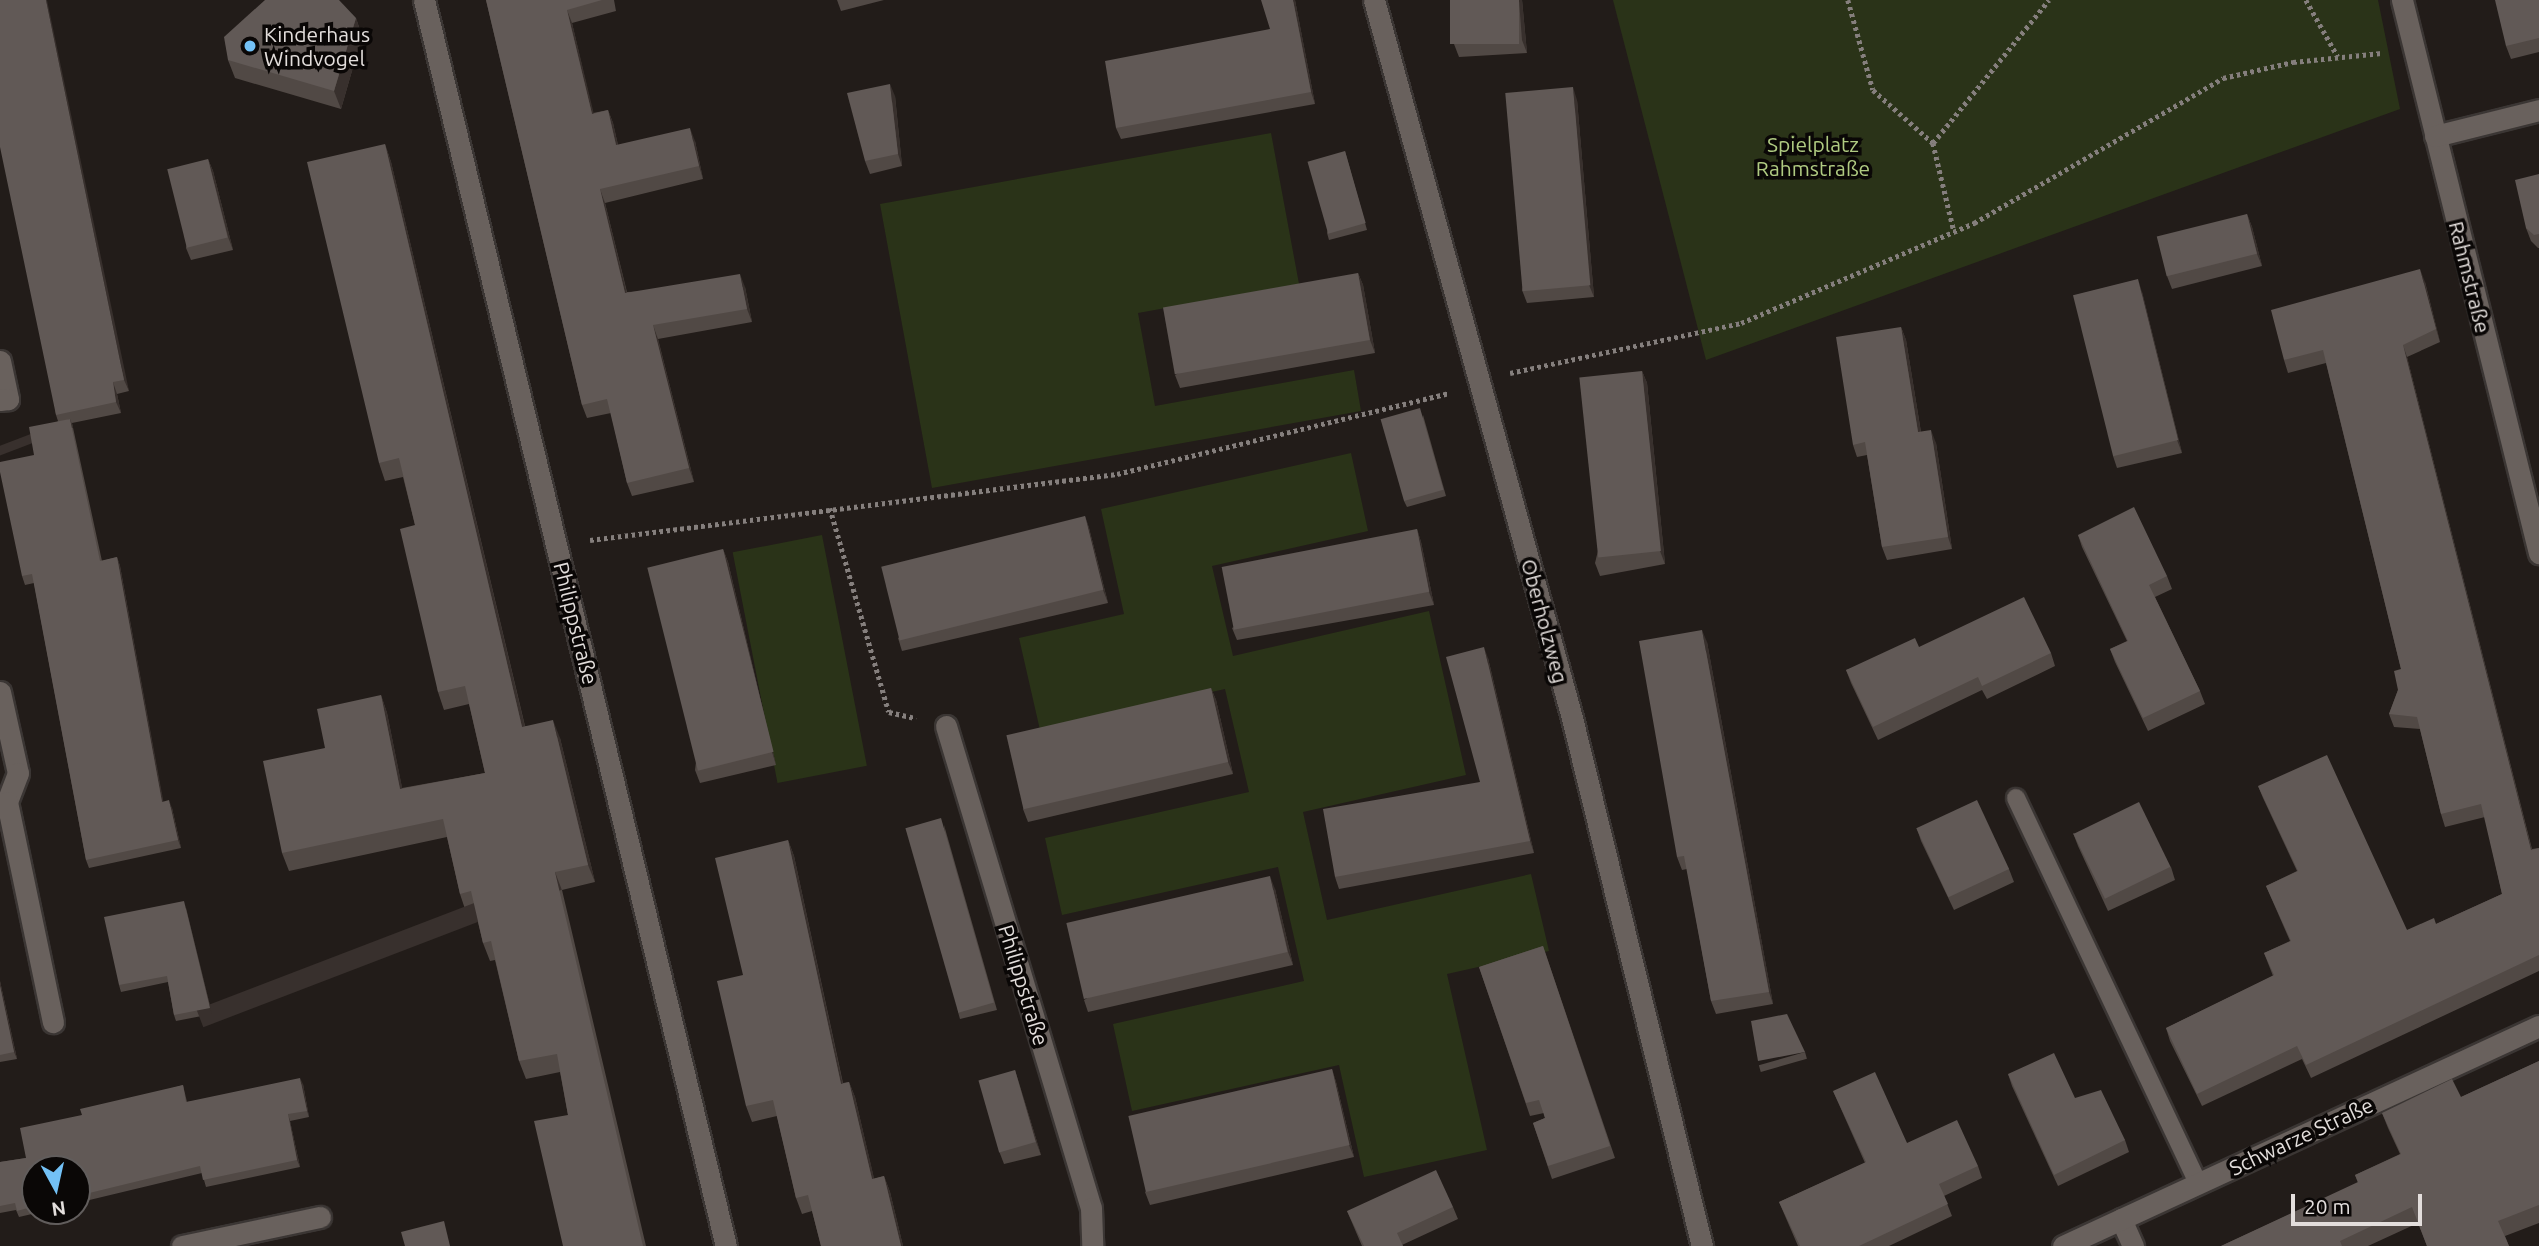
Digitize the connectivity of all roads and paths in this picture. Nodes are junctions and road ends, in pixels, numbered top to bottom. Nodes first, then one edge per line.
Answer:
1 (425, 0) edge
2 (1374, 0) edge
3 (1848, 0) edge
4 (2049, 0) edge
5 (2306, 0) edge
6 (2402, 0) edge
7 (2338, 57) dead end
8 (2539, 110) edge
9 (2435, 136) junction
10 (1933, 143) junction
11 (1954, 231) dead end
12 (0, 361) edge
13 (0, 400) edge
14 (830, 508) dead end
15 (2539, 553) edge
16 (0, 692) edge
17 (946, 726) joint
18 (2016, 798) dead end
19 (4, 803) edge
20 (53, 1022) dead end
21 (2539, 1026) edge
22 (2199, 1183) junction
23 (320, 1217) dead end
24 (2121, 1219) junction
25 (182, 1246) edge
26 (726, 1246) edge
27 (1092, 1246) edge
28 (1702, 1246) edge
29 (2063, 1246) edge
30 (2133, 1246) edge

1 - 26 street, Philippstraße
2 - 28 street, Oberholzweg
3 - 10 path
4 - 10 path
5 - 7 path
6 - 9 street, Rahmstraße
8 - 9 street
9 - 15 street, Rahmstraße
10 - 11 path
12 - 13 street
14 - 17 path
16 - 19 street
17 - 27 street, Philippstraße
18 - 22 lane
19 - 20 street
21 - 22 street, Schwarze Straße
22 - 24 street, Schwarze Straße
23 - 25 street
24 - 29 street, Schwarze Straße
24 - 30 street

